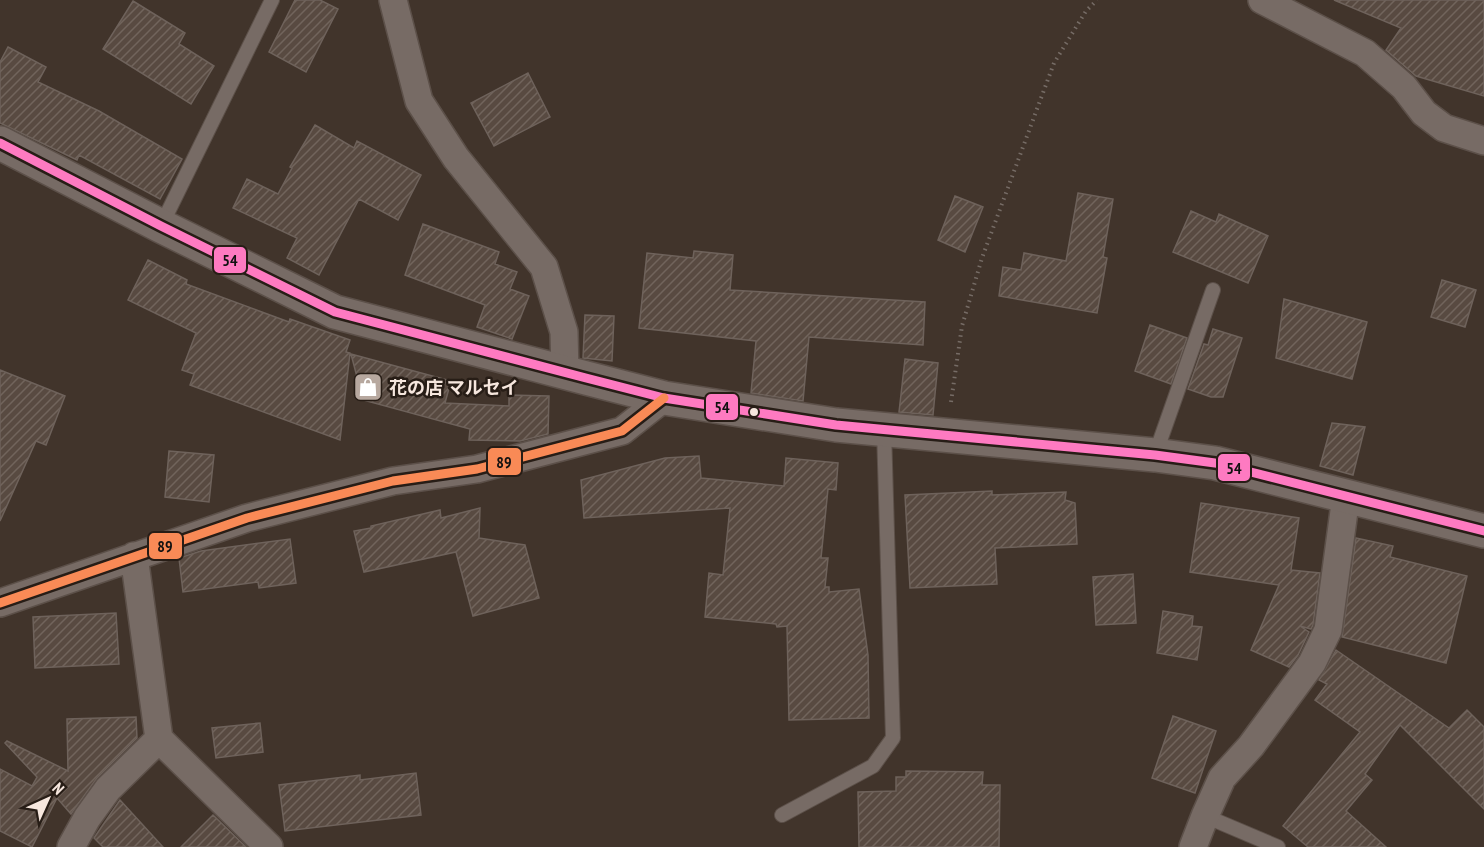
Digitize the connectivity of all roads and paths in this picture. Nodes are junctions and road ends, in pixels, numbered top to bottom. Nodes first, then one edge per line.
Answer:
1 (272, 0) edge
2 (393, 0) edge
3 (1097, 0) edge
4 (1262, 0) edge
5 (1484, 141) edge
6 (0, 143) edge
7 (160, 226) junction
8 (1213, 290) dead end
9 (565, 372) junction
10 (664, 398) junction
11 (884, 430) junction
12 (947, 436) junction
13 (1155, 455) junction
14 (1346, 496) junction
15 (1484, 531) edge
16 (134, 556) junction
17 (0, 603) edge
18 (159, 739) junction
19 (782, 815) dead end
20 (1205, 816) junction
21 (71, 847) edge
22 (268, 847) edge
23 (1193, 847) edge
24 (1278, 847) edge

1 - 7 lane
2 - 9 street
3 - 12 path
4 - 5 street
6 - 7 street
7 - 9 street
8 - 13 lane
9 - 10 street
10 - 11 street
10 - 16 street
11 - 12 street
11 - 19 lane
12 - 13 street
13 - 14 street
14 - 15 street
14 - 20 street
16 - 17 street
16 - 18 street
18 - 21 street
18 - 22 street
20 - 23 street
20 - 24 lane

